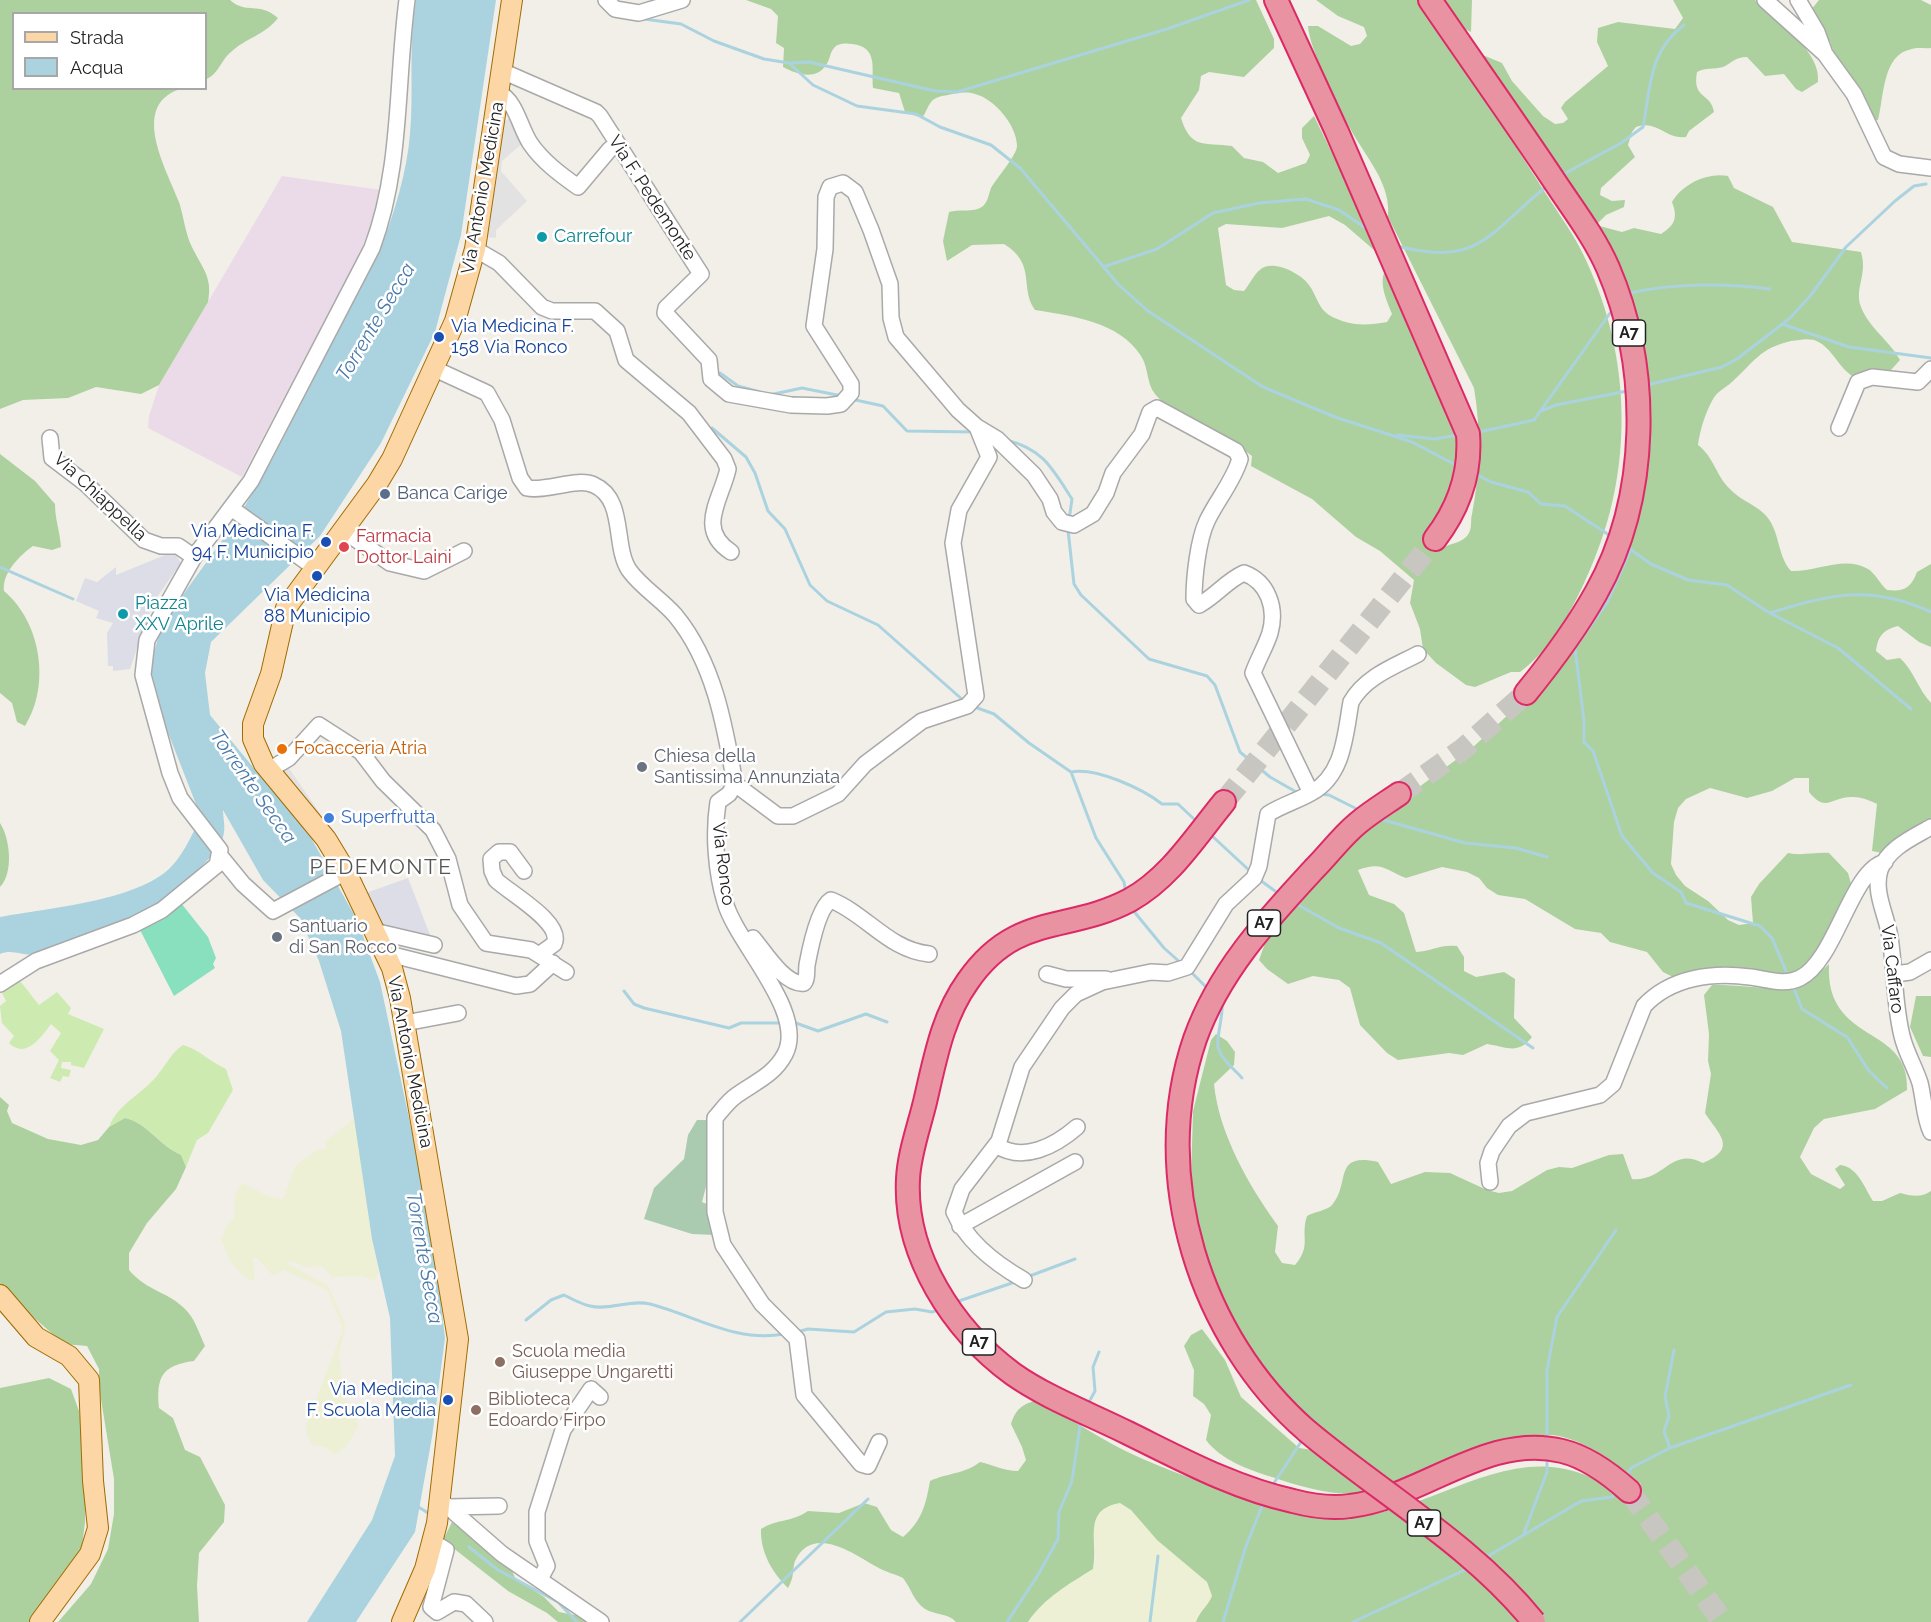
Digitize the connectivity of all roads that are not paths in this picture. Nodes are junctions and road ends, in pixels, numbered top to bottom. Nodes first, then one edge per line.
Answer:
1 (407, 0) edge
2 (512, 0) edge
3 (606, 0) edge
4 (624, 0) edge
5 (682, 0) edge
6 (1276, 0) edge
7 (1430, 0) edge
8 (1765, 0) edge
9 (1798, 0) edge
10 (656, 9) junction
11 (1825, 54) junction
12 (502, 71) junction
13 (499, 93) junction
14 (610, 149) dead end
15 (1930, 168) edge
16 (475, 249) junction
17 (435, 369) junction
18 (1931, 369) edge
19 (977, 427) junction
20 (1839, 428) dead end
21 (50, 438) dead end
22 (234, 510) junction
23 (344, 531) junction
24 (1435, 539) tunnel mouth
25 (464, 551) dead end
26 (730, 552) dead end
27 (194, 557) junction
28 (310, 564) junction
29 (1418, 654) dead end
30 (1526, 693) tunnel mouth
31 (269, 770) junction
32 (735, 784) junction
33 (1311, 793) junction
34 (1399, 794) tunnel mouth
35 (1224, 802) tunnel mouth
36 (1931, 827) edge
37 (220, 853) junction
38 (1885, 862) junction
39 (524, 871) dead end
40 (343, 873) junction
41 (737, 930) junction
42 (374, 931) junction
43 (434, 945) dead end
44 (385, 953) junction
45 (540, 954) junction
46 (929, 954) dead end
47 (1931, 960) edge
48 (553, 963) junction
49 (566, 972) dead end
50 (1047, 974) dead end
51 (1895, 974) junction
52 (1111, 980) junction
53 (0, 984) edge
54 (458, 1013) dead end
55 (405, 1023) junction
56 (1077, 1127) dead end
57 (1931, 1132) edge
58 (996, 1145) junction
59 (1075, 1162) dead end
60 (1490, 1182) dead end
61 (960, 1226) junction
62 (1024, 1280) dead end
63 (0, 1295) edge
64 (600, 1397) dead end
65 (879, 1442) dead end
66 (1629, 1491) tunnel mouth
67 (444, 1503) junction
68 (499, 1506) dead end
69 (433, 1542) junction
70 (540, 1579) junction
71 (40, 1622) edge
72 (402, 1622) edge
73 (485, 1622) edge
74 (601, 1622) edge
75 (1534, 1622) edge

1 - 22 street
2 - 12 main road, Via Antonio Medicina
3 - 10 street
4 - 10 street
5 - 10 street
6 - 24 highway
7 - 30 highway, A7
8 - 11 street
9 - 11 street
11 - 15 street
12 - 13 main road, Via Antonio Medicina
12 - 19 street, Via F. Pedemonte
13 - 14 street, Via F. Pedemonte
13 - 16 main road, Via Antonio Medicina
16 - 17 main road, Via Antonio Medicina
16 - 26 street
17 - 23 main road, Via Antonio Medicina
17 - 32 street
18 - 20 street
19 - 32 street
19 - 33 street, Via F. Pedemonte
21 - 27 street, Via Chiappella
22 - 27 street
22 - 28 street
23 - 25 street
23 - 28 main road, Via Antonio Medicina
27 - 37 street
28 - 31 main road, Via Antonio Medicina
29 - 33 street
31 - 40 main road, Via Antonio Medicina
31 - 45 street
32 - 41 street, Via Ronco
33 - 52 street
34 - 75 highway, A7, bridge
35 - 66 highway, A7
36 - 38 street
37 - 40 street
37 - 53 street
38 - 51 street, Via Caffaro
38 - 60 street
39 - 45 street
40 - 42 main road, Via Antonio Medicina
41 - 46 street
41 - 65 street, Via Ronco
42 - 43 street
42 - 44 main road, Via Antonio Medicina
44 - 48 street
44 - 55 main road, Via Antonio Medicina
45 - 48 street
47 - 51 street
48 - 49 street
50 - 52 street
51 - 57 street, Via Caffaro
52 - 58 street
54 - 55 street
55 - 67 main road, Via Antonio Medicina
56 - 58 street
58 - 61 street
59 - 61 street
61 - 62 street
63 - 71 main road
64 - 70 street
67 - 68 street
67 - 69 main road, Via Antonio Medicina
67 - 70 street
69 - 72 main road, Via Antonio Medicina
69 - 73 street
70 - 74 street

